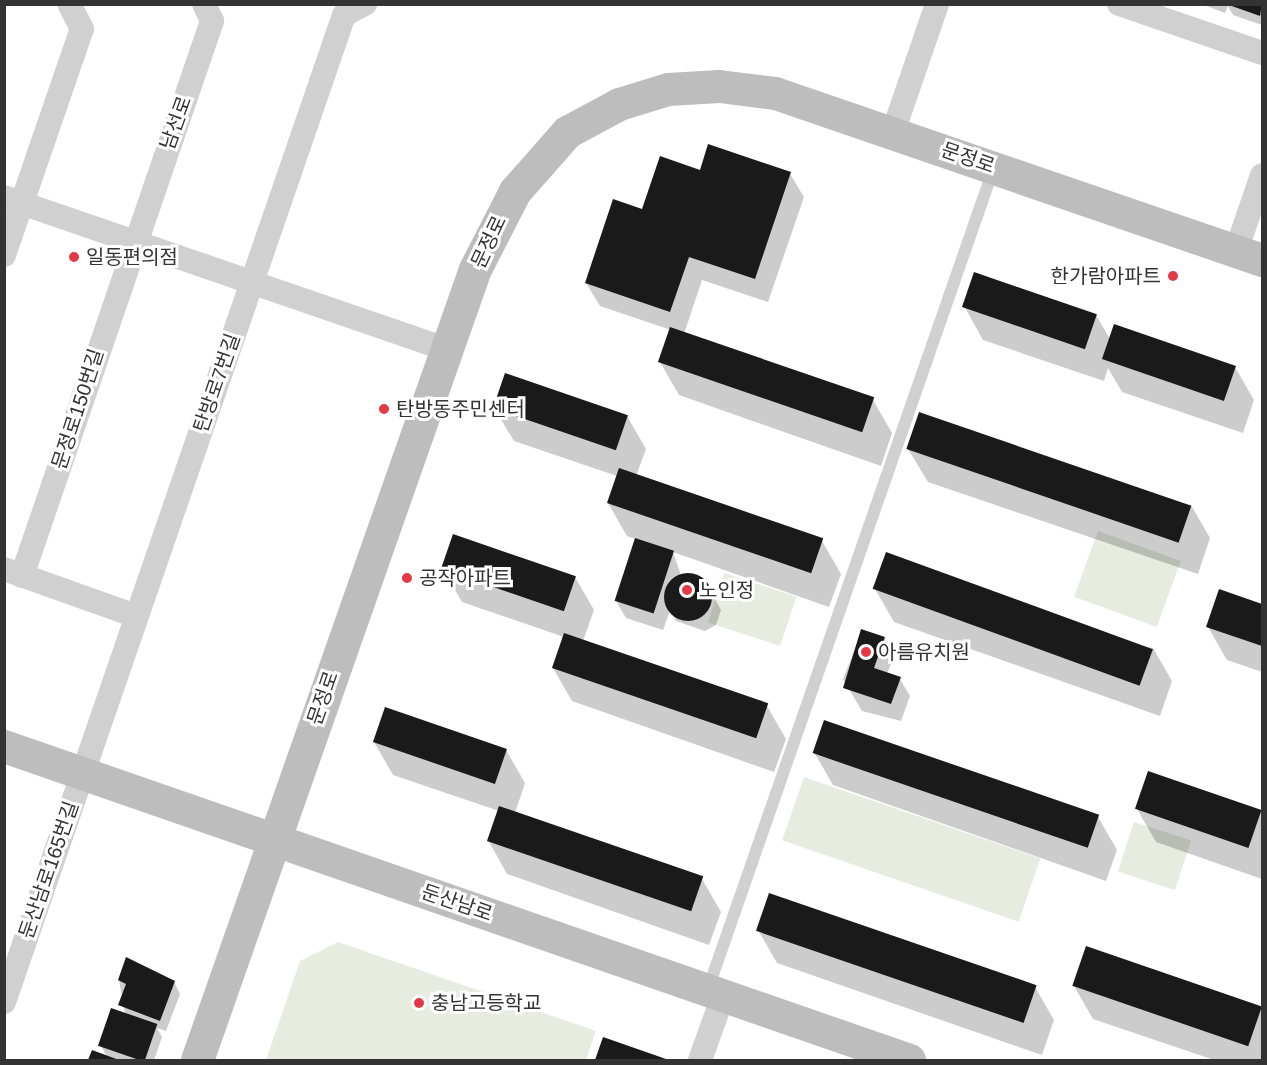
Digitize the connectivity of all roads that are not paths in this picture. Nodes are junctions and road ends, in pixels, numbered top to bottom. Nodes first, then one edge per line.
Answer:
1 (69, 4) edge
2 (204, 4) edge
3 (365, 4) edge
4 (937, 4) edge
5 (1119, 4) edge
6 (341, 10) edge
7 (1263, 53) edge
8 (893, 132) junction
9 (994, 167) junction
10 (1263, 175) edge
11 (13, 200) edge
12 (134, 242) junction
13 (4, 255) edge
14 (1249, 256) edge
15 (251, 284) junction
16 (445, 349) junction
17 (13, 572) edge
18 (136, 616) junction
19 (4, 746) edge
20 (82, 773) junction
21 (274, 840) junction
22 (13, 947) edge
23 (715, 993) junction
24 (4, 1002) edge
25 (197, 1060) edge
26 (700, 1060) edge
27 (909, 1060) edge

1 - 11 street
2 - 12 street, 남선로
3 - 6 street, 탄방로7번길
4 - 8 street
5 - 7 street
6 - 15 street, 탄방로7번길
8 - 9 main road, 문정로
8 - 16 main road, 문정로
9 - 14 main road, 문정로
9 - 23 lane
10 - 14 street
11 - 12 street
11 - 13 street
12 - 15 street
12 - 17 street, 문정로150번길
15 - 16 street
15 - 18 street, 탄방로7번길
16 - 21 main road, 문정로
17 - 18 street
18 - 20 street, 탄방로7번길
19 - 20 main road, 둔산남로
20 - 21 main road, 둔산남로
20 - 22 street, 둔산남로165번길
21 - 23 main road, 둔산남로
21 - 25 main road, 문정로
22 - 24 street, 둔산남로165번길
23 - 26 street
23 - 27 main road, 둔산남로

